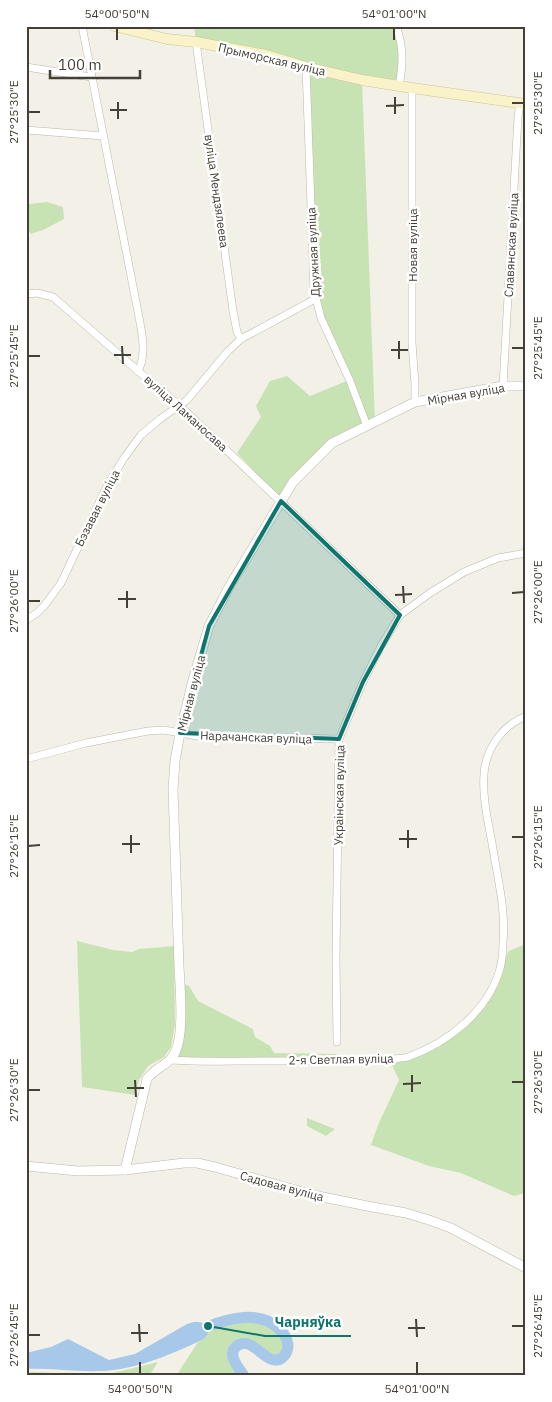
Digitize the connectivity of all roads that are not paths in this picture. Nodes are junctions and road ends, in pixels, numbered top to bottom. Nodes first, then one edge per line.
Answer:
1 (82, 26) edge
2 (114, 26) edge
3 (396, 26) edge
4 (196, 42) junction
5 (26, 67) edge
6 (306, 67) junction
7 (91, 77) junction
8 (399, 86) junction
9 (412, 88) junction
10 (523, 104) edge
11 (26, 130) edge
12 (103, 136) junction
13 (26, 294) edge
14 (315, 299) junction
15 (241, 339) junction
16 (138, 371) junction
17 (503, 386) junction
18 (526, 386) edge
19 (415, 402) junction
20 (180, 406) junction
21 (366, 426) junction
22 (281, 501) junction
23 (526, 553) edge
24 (400, 615) junction
25 (26, 620) edge
26 (526, 716) edge
27 (180, 733) junction
28 (339, 740) junction
29 (26, 759) edge
30 (337, 1042) dead end
31 (170, 1060) junction
32 (26, 1166) edge
33 (125, 1170) junction
34 (526, 1268) edge

1 - 7 street, вуліца Ламаносава
2 - 4 main road, Прыморская вуліца
3 - 8 street
4 - 6 main road, Прыморская вуліца
4 - 15 street, вуліца Мендзялеева
5 - 7 street
6 - 8 main road, Прыморская вуліца
6 - 14 street, Дружная вуліца
7 - 12 street, вуліца Ламаносава
8 - 9 main road, Прыморская вуліца
9 - 10 main road, Прыморская вуліца
9 - 19 street, Новая вуліца
10 - 17 street, Славянская вуліца
11 - 12 street
12 - 16 street, вуліца Ламаносава
13 - 16 street
14 - 15 street, Бэзавая вуліца
14 - 21 street, Дружная вуліца
15 - 20 street, Бэзавая вуліца
16 - 20 street, вуліца Ламаносава
17 - 18 street, Мірная вуліца
17 - 19 street, Мірная вуліца
19 - 21 street, Мірная вуліца
20 - 22 street, вуліца Ламаносава
20 - 25 street, Бэзавая вуліца
21 - 22 street, Мірная вуліца
22 - 24 street, вуліца Ламаносава
22 - 27 street, Мірная вуліца
23 - 24 street, Украінская вуліца
24 - 28 street, Украінская вуліца
26 - 31 street, 2-я Светлая вуліца
27 - 28 street, Нарачанская вуліца
27 - 29 street, Нарачанская вуліца
27 - 31 street, Мірная вуліца
28 - 30 street, Украінская вуліца
31 - 33 street, Мірная вуліца
32 - 33 street, Садовая вуліца
33 - 34 street, Садовая вуліца

